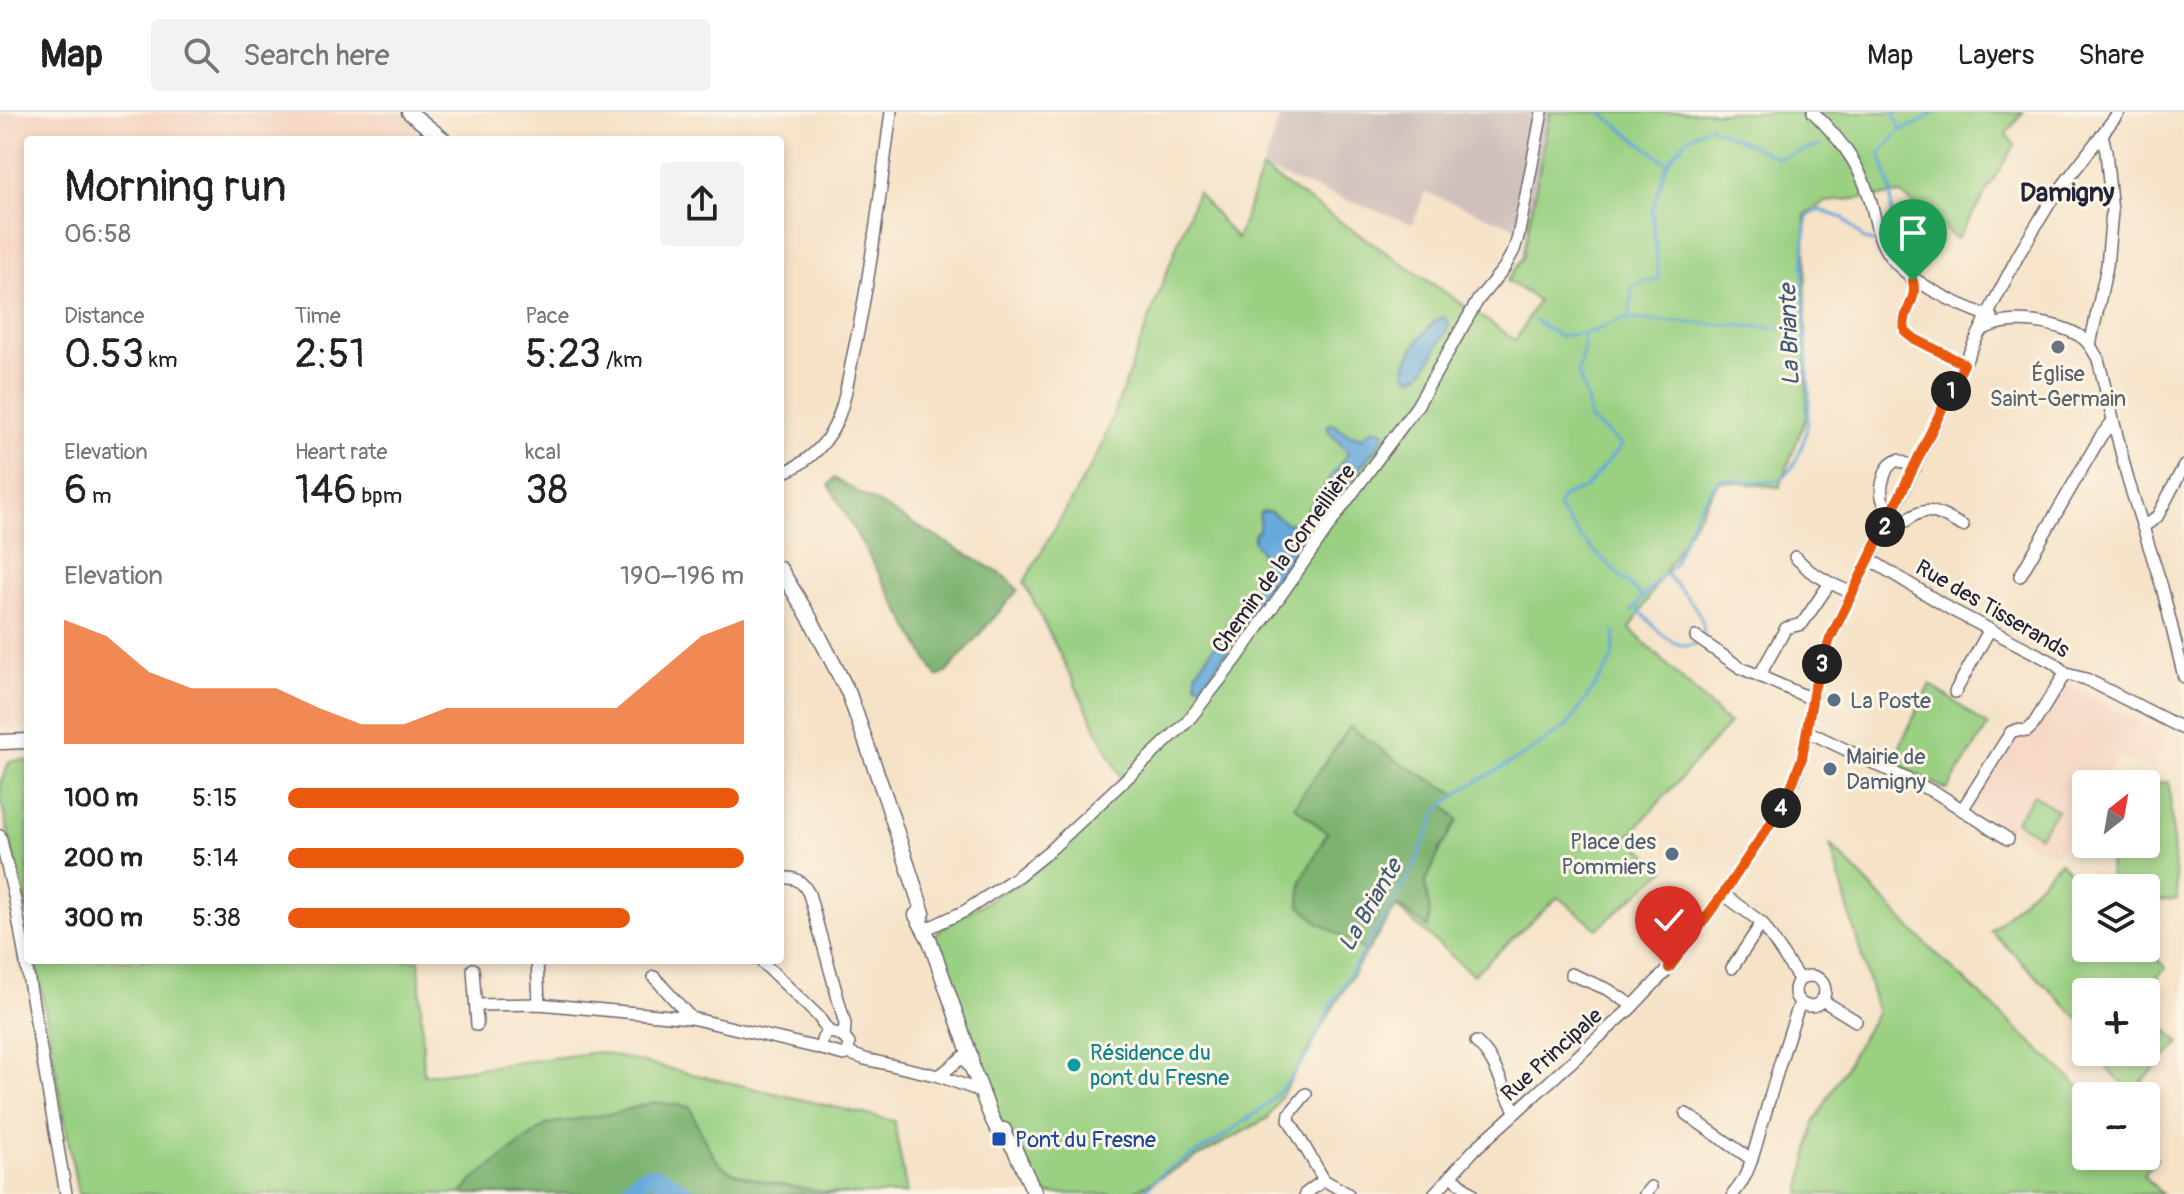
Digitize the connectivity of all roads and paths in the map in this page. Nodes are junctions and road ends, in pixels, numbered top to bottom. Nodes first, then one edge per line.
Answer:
1 (409, 112) edge
2 (891, 112) edge
3 (1542, 112) edge
4 (1813, 112) edge
5 (2119, 112) edge
6 (2102, 134) junction
7 (439, 136) edge
8 (1907, 273) junction
9 (1931, 288) junction
10 (1915, 294) junction
11 (1988, 316) junction
12 (2007, 322) junction
13 (1980, 331) junction
14 (2090, 345) junction
15 (1964, 364) junction
16 (2113, 421) junction
17 (798, 464) junction
18 (784, 466) edge
19 (2184, 466) edge
20 (1915, 468) junction
21 (784, 472) edge
22 (1892, 514) junction
23 (1963, 526) dead end
24 (2143, 527) junction
25 (1795, 557) dead end
26 (1869, 559) junction
27 (784, 576) edge
28 (2020, 576) dead end
29 (1830, 583) junction
30 (784, 591) edge
31 (1852, 593) junction
32 (1990, 629) junction
33 (1701, 640) dead end
34 (824, 646) junction
35 (2066, 674) junction
36 (1759, 676) junction
37 (2184, 677) edge
38 (1955, 692) dead end
39 (1812, 699) junction
40 (2184, 729) edge
41 (1807, 731) junction
42 (24, 741) edge
43 (0, 742) edge
44 (1962, 810) junction
45 (0, 836) edge
46 (2008, 839) dead end
47 (784, 878) edge
48 (1723, 894) junction
49 (1762, 923) junction
50 (923, 929) junction
51 (24, 952) edge
52 (26, 964) edge
53 (537, 964) edge
54 (764, 964) edge
55 (1732, 968) dead end
56 (473, 969) dead end
57 (1571, 974) dead end
58 (654, 977) dead end
59 (1799, 979) junction
60 (1822, 1000) junction
61 (1800, 1003) junction
62 (539, 1004) junction
63 (476, 1005) junction
64 (1633, 1006) junction
65 (691, 1018) junction
66 (1856, 1021) dead end
67 (477, 1025) dead end
68 (829, 1032) junction
69 (844, 1037) junction
70 (1476, 1042) dead end
71 (822, 1049) junction
72 (848, 1053) junction
73 (968, 1061) junction
74 (939, 1076) junction
75 (983, 1092) junction
76 (1306, 1094) dead end
77 (1516, 1112) junction
78 (1686, 1114) dead end
79 (1006, 1140) junction
80 (1751, 1159) junction
81 (1451, 1175) junction
82 (1324, 1180) junction
83 (1308, 1193) edge
84 (66, 1194) edge
85 (1027, 1194) edge
86 (1035, 1194) edge
87 (1348, 1194) edge
88 (1434, 1194) edge
89 (1472, 1194) edge
90 (1733, 1194) edge

1 - 7 main road
2 - 17 street
3 - 50 street, Chemin de la Corneillière
4 - 8 street
5 - 6 street
6 - 11 street
6 - 14 street
8 - 9 street
8 - 10 street
9 - 10 street
9 - 11 street
10 - 15 street
11 - 12 street
11 - 13 street
12 - 13 street
12 - 14 street
13 - 15 street
14 - 16 street
15 - 20 street
16 - 24 street
16 - 28 street
17 - 18 street
17 - 21 street
19 - 24 street
20 - 22 street
20 - 22 street
22 - 23 street
22 - 26 street
24 - 37 street
25 - 29 street
26 - 31 street
26 - 32 street, Rue des Tisserands
27 - 34 main road
29 - 31 street
29 - 36 street
30 - 34 main road
31 - 39 street
32 - 35 street, Rue des Tisserands
32 - 38 street
33 - 36 street
34 - 50 main road
35 - 40 street, Rue des Tisserands
35 - 44 street
36 - 39 street
39 - 41 street
41 - 44 street
41 - 48 street, Rue Principale
42 - 43 main road
44 - 46 street
45 - 51 street
47 - 69 street
48 - 49 street
48 - 64 street, Rue Principale
49 - 55 street
49 - 59 street
50 - 73 main road
52 - 84 street
53 - 62 street
54 - 68 street
56 - 63 street
57 - 64 street
58 - 65 street
59 - 60 street
59 - 61 street
60 - 61 street
60 - 66 street
61 - 80 street
62 - 63 street
62 - 65 street
63 - 67 street
64 - 77 street, Rue Principale
65 - 71 street
68 - 69 street
68 - 71 street
69 - 72 street
70 - 77 street
71 - 72 street
72 - 74 street
73 - 74 street
73 - 75 main road
74 - 75 street
75 - 79 main road
76 - 82 street
77 - 81 street, Rue Principale
78 - 80 street
79 - 85 main road
79 - 86 main road
80 - 90 street
81 - 88 street, Rue Principale
81 - 89 street
82 - 83 street
82 - 87 street

